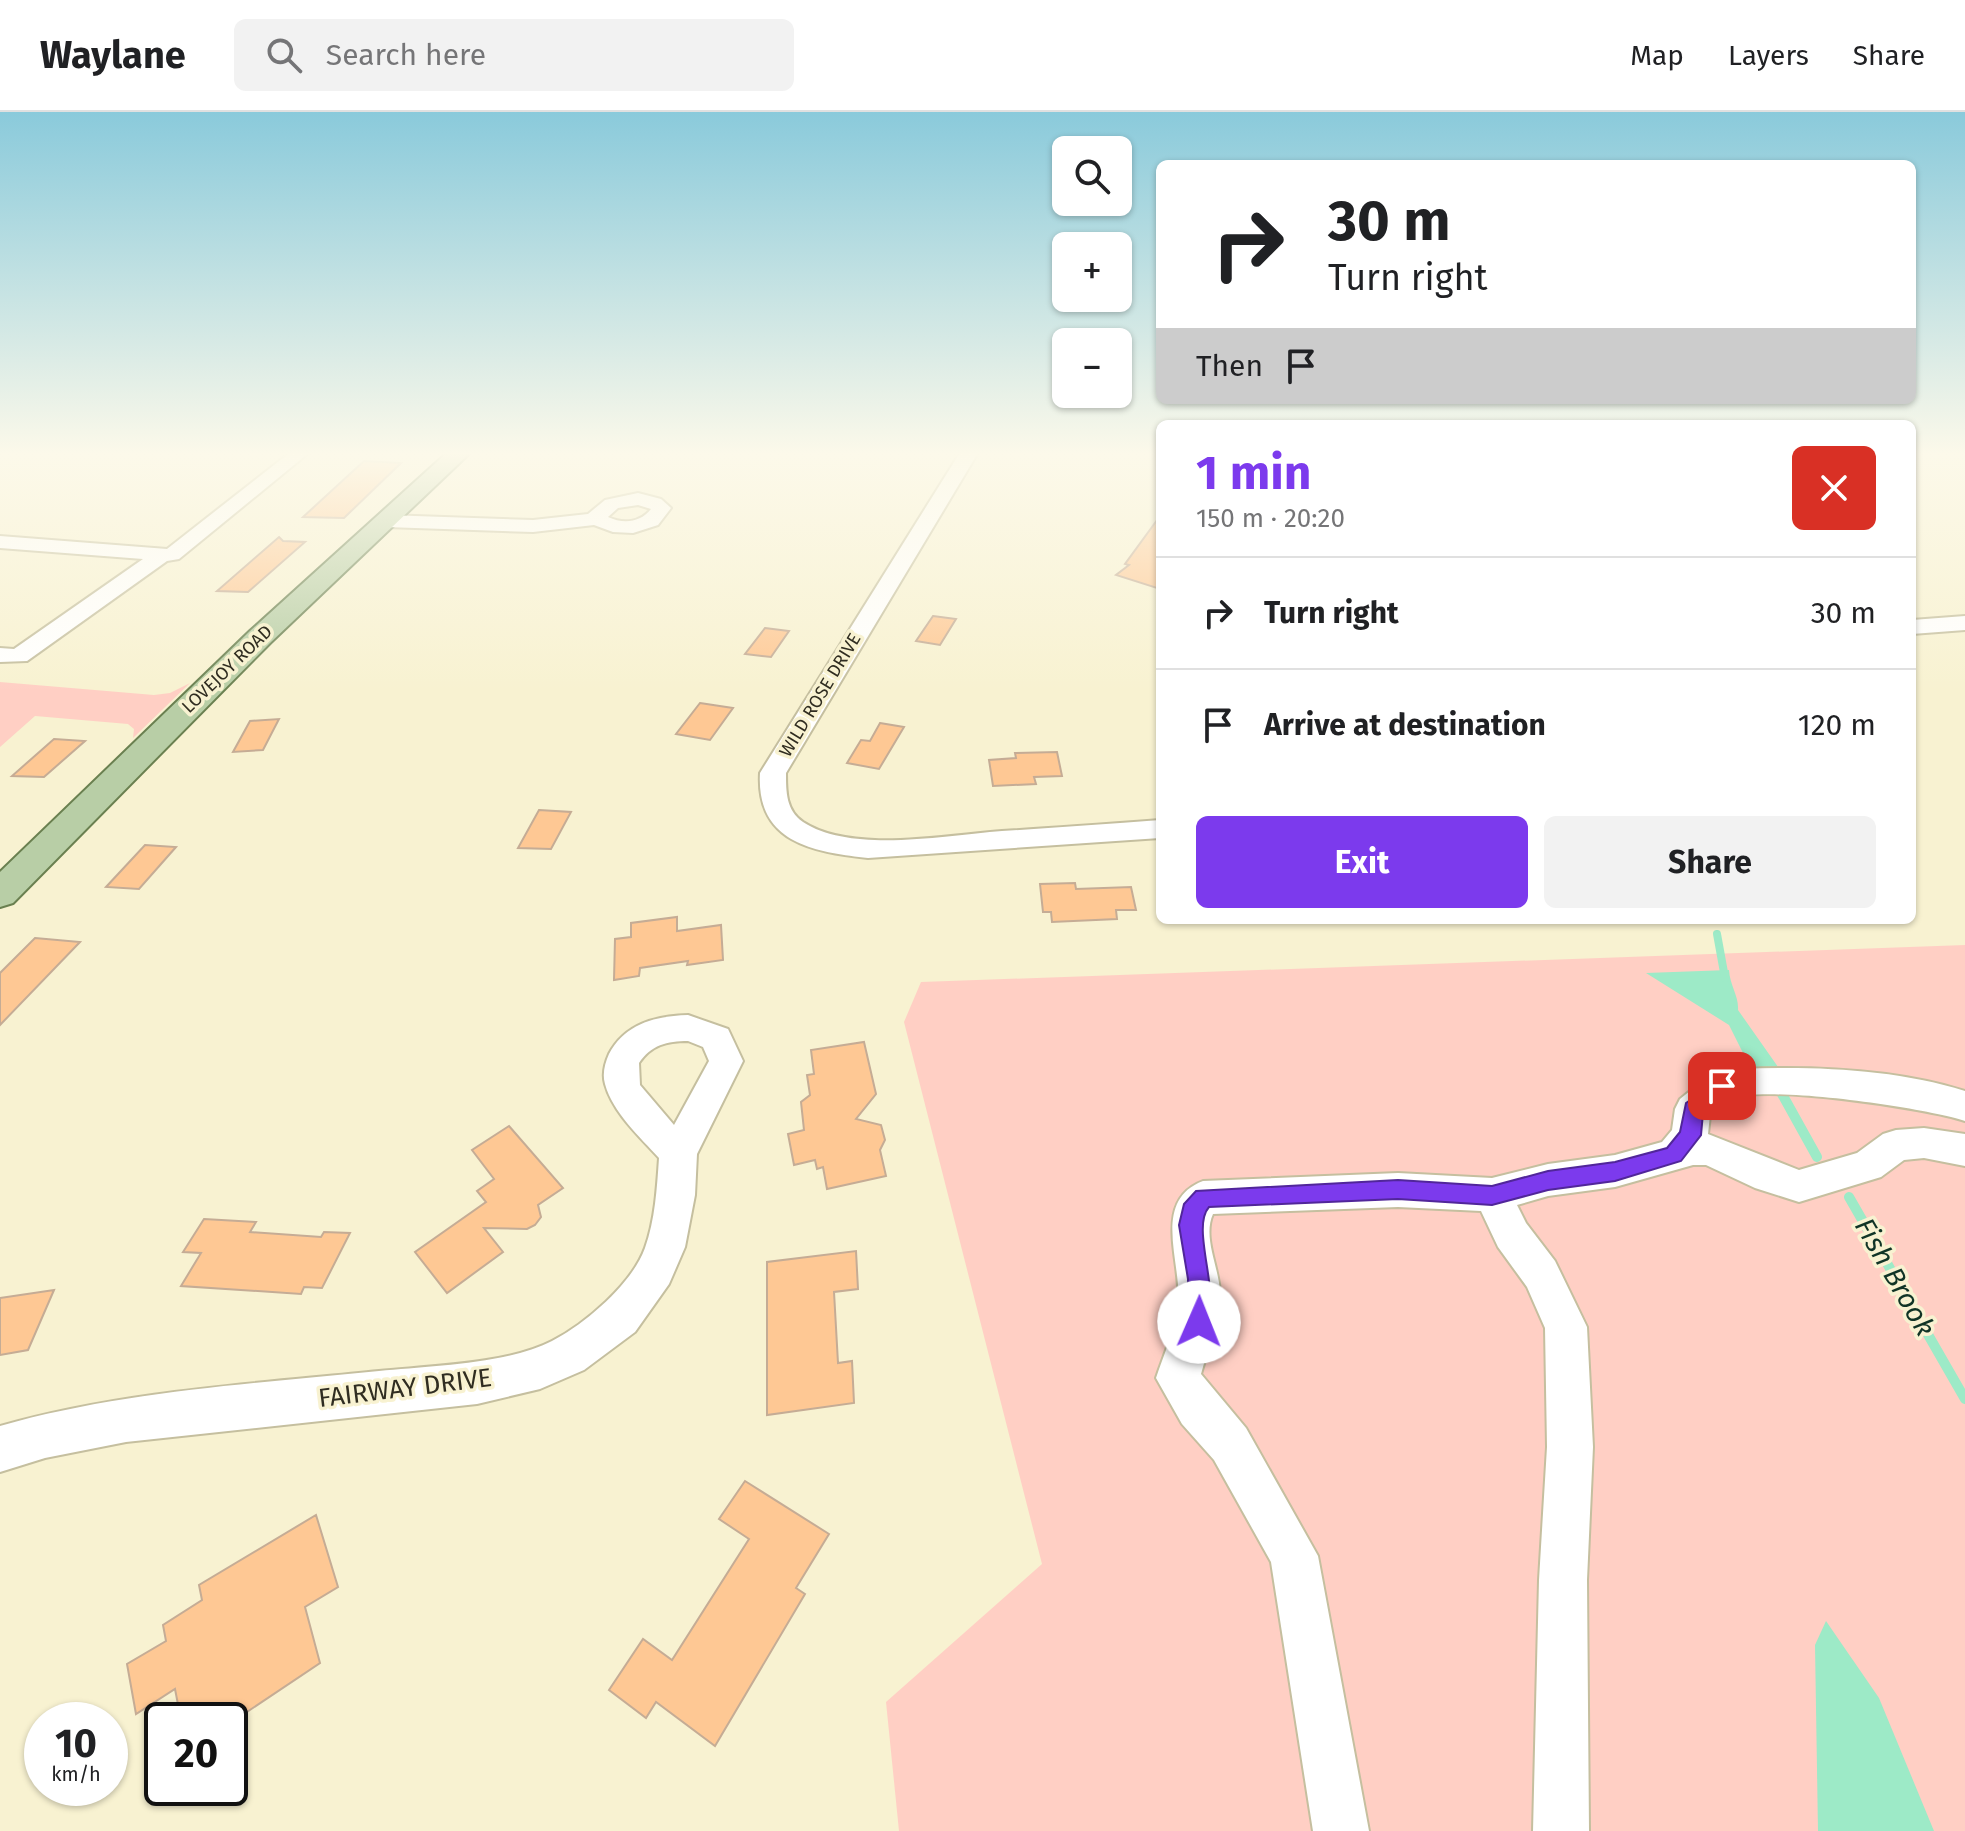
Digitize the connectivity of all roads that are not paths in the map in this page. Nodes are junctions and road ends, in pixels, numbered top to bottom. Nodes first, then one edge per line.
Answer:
1 (202, 531) edge
2 (375, 531) edge
3 (920, 531) edge
4 (0, 542) edge
5 (163, 554) junction
6 (1965, 623) edge
7 (1916, 627) edge
8 (0, 655) edge
9 (1156, 829) edge
10 (0, 894) edge
11 (1965, 1106) edge
12 (1965, 1150) edge
13 (678, 1154) dead end
14 (1674, 1155) junction
15 (1492, 1195) junction
16 (0, 1449) edge
17 (1341, 1831) edge
18 (1561, 1831) edge

1 - 5 street
2 - 10 main road, LOVEJOY ROAD
3 - 9 street, WILD ROSE DRIVE
4 - 5 street
5 - 8 street
6 - 7 street
11 - 14 street
12 - 14 street
13 - 16 street, FAIRWAY DRIVE
14 - 15 street
15 - 17 street
15 - 18 street

